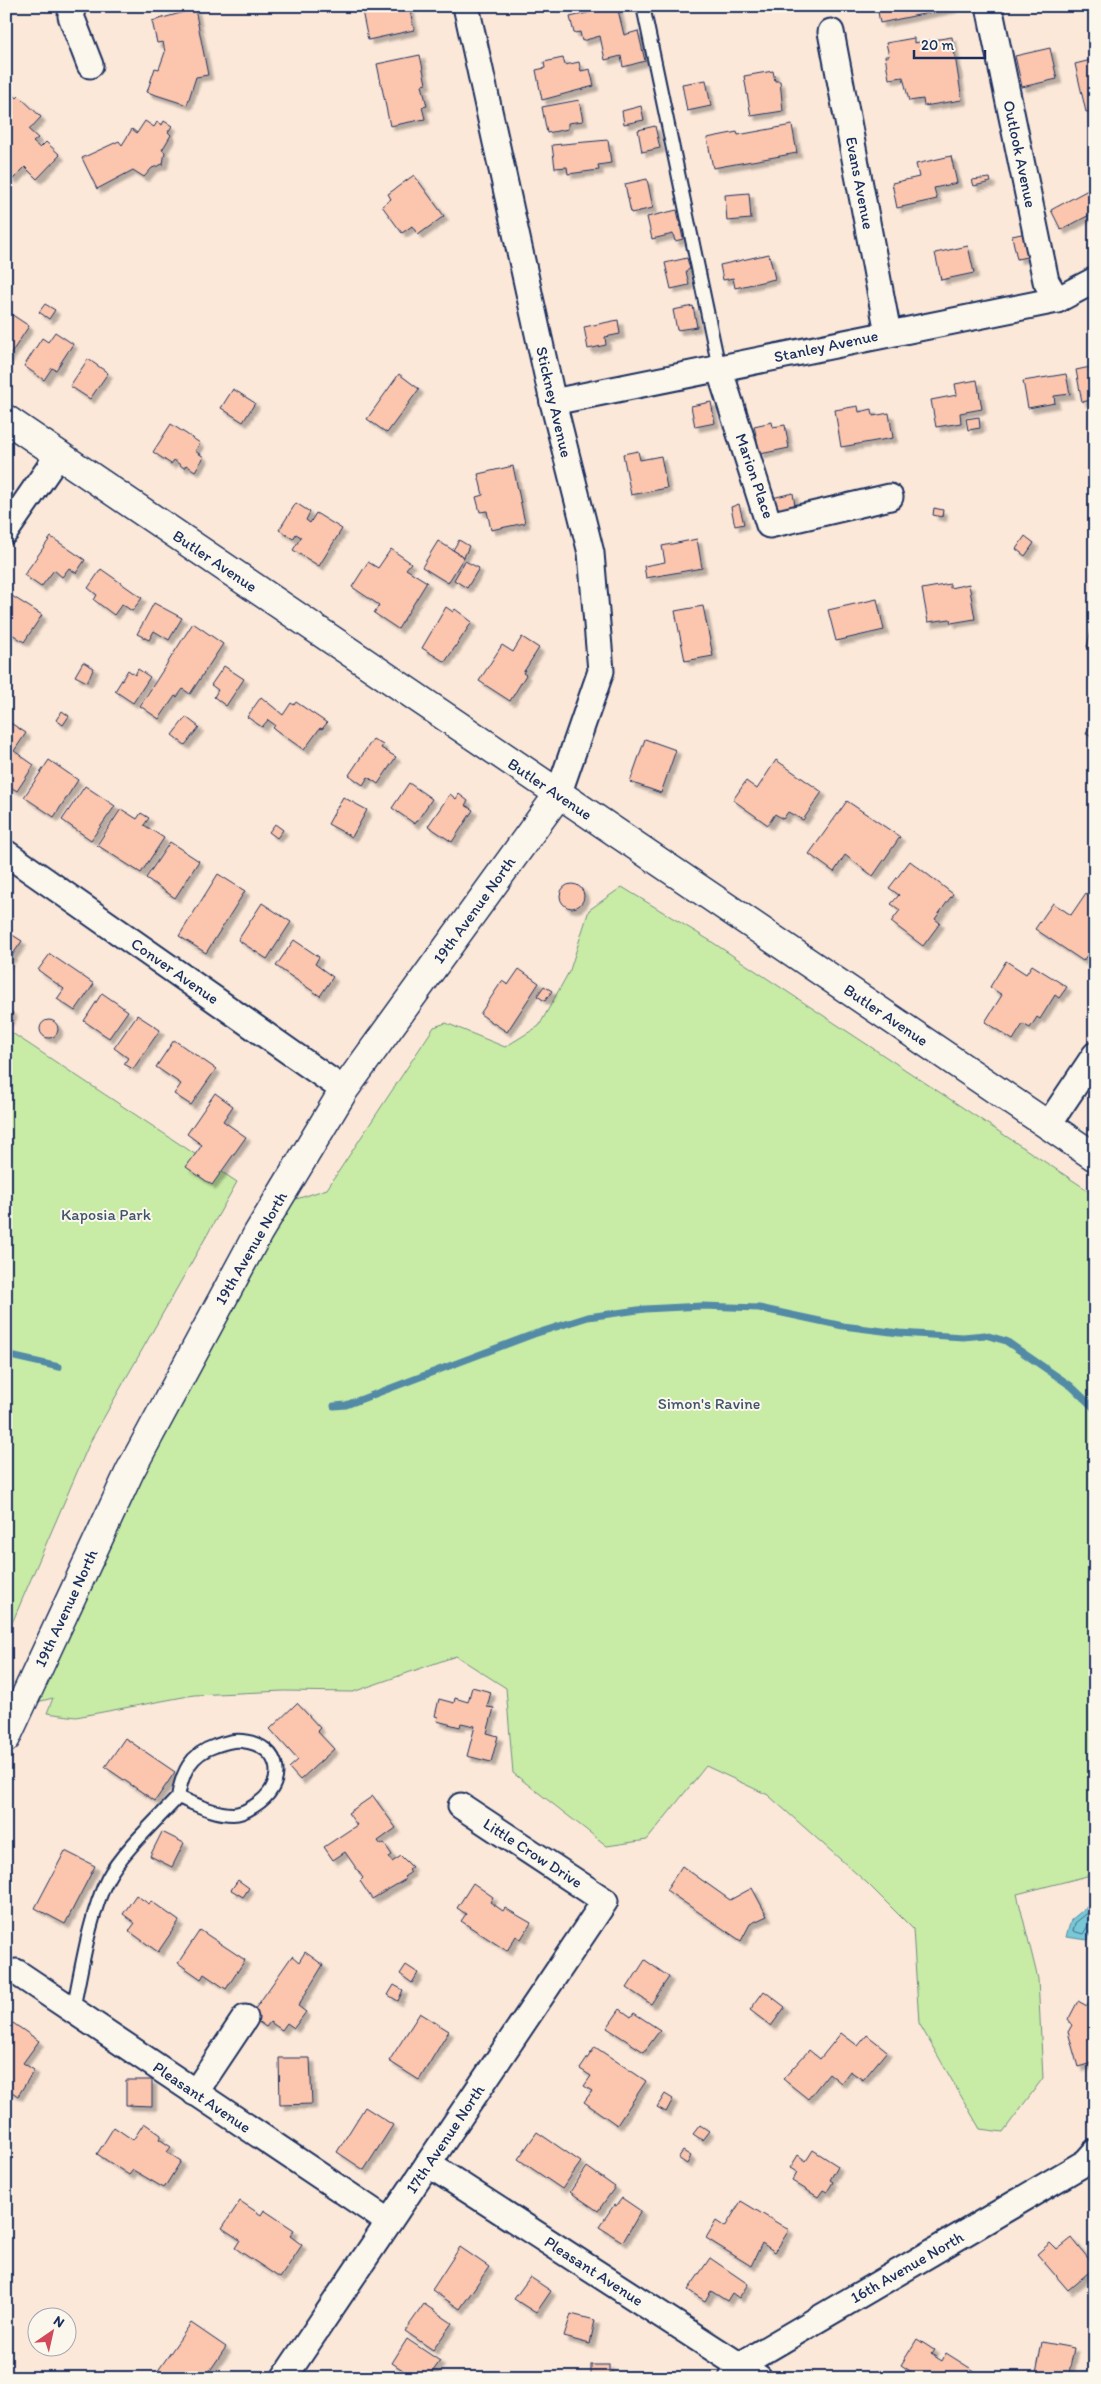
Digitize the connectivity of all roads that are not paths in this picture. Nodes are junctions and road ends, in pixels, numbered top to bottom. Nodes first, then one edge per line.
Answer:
1 (72, 6) edge
2 (466, 6) edge
3 (643, 6) edge
4 (989, 6) edge
5 (831, 32) dead end
6 (90, 65) dead end
7 (1095, 280) edge
8 (1057, 300) junction
9 (888, 333) junction
10 (719, 368) junction
11 (553, 402) junction
12 (6, 419) edge
13 (58, 454) junction
14 (890, 498) dead end
15 (6, 531) edge
16 (558, 795) junction
17 (6, 853) edge
18 (1095, 1055) edge
19 (344, 1090) junction
20 (1048, 1125) junction
21 (1095, 1157) edge
22 (6, 1738) edge
23 (178, 1797) junction
24 (461, 1806) dead end
25 (605, 1901) joint
26 (16, 1972) dead end
27 (73, 2010) junction
28 (245, 2018) dead end
29 (195, 2093) junction
30 (1092, 2161) edge
31 (428, 2164) junction
32 (389, 2222) junction
33 (744, 2374) edge
34 (284, 2378) edge

1 - 6 street
2 - 11 street, Stickney Avenue
3 - 10 lane
4 - 8 street, Outlook Avenue
5 - 9 street, Evans Avenue
7 - 8 street, Stanley Avenue
8 - 9 street, Stanley Avenue
9 - 10 street, Stanley Avenue
10 - 11 street, Stanley Avenue
10 - 14 street, Marion Place
11 - 16 street, Stickney Avenue
12 - 13 street, Butler Avenue
13 - 15 street
13 - 16 street, Butler Avenue
16 - 19 street, 19th Avenue North
16 - 20 street, Butler Avenue
17 - 19 street, Conver Avenue
18 - 20 street
19 - 22 street, 19th Avenue North
20 - 21 street, Butler Avenue
23 - 23 lane
23 - 27 lane
24 - 25 street, Little Crow Drive
25 - 31 street, 17th Avenue North
26 - 27 street, Pleasant Avenue
27 - 29 street, Pleasant Avenue
28 - 29 street
29 - 32 street, Pleasant Avenue
30 - 33 street, 16th Avenue North
31 - 32 street, 17th Avenue North
31 - 33 street, Pleasant Avenue
32 - 34 street, 17th Avenue North

